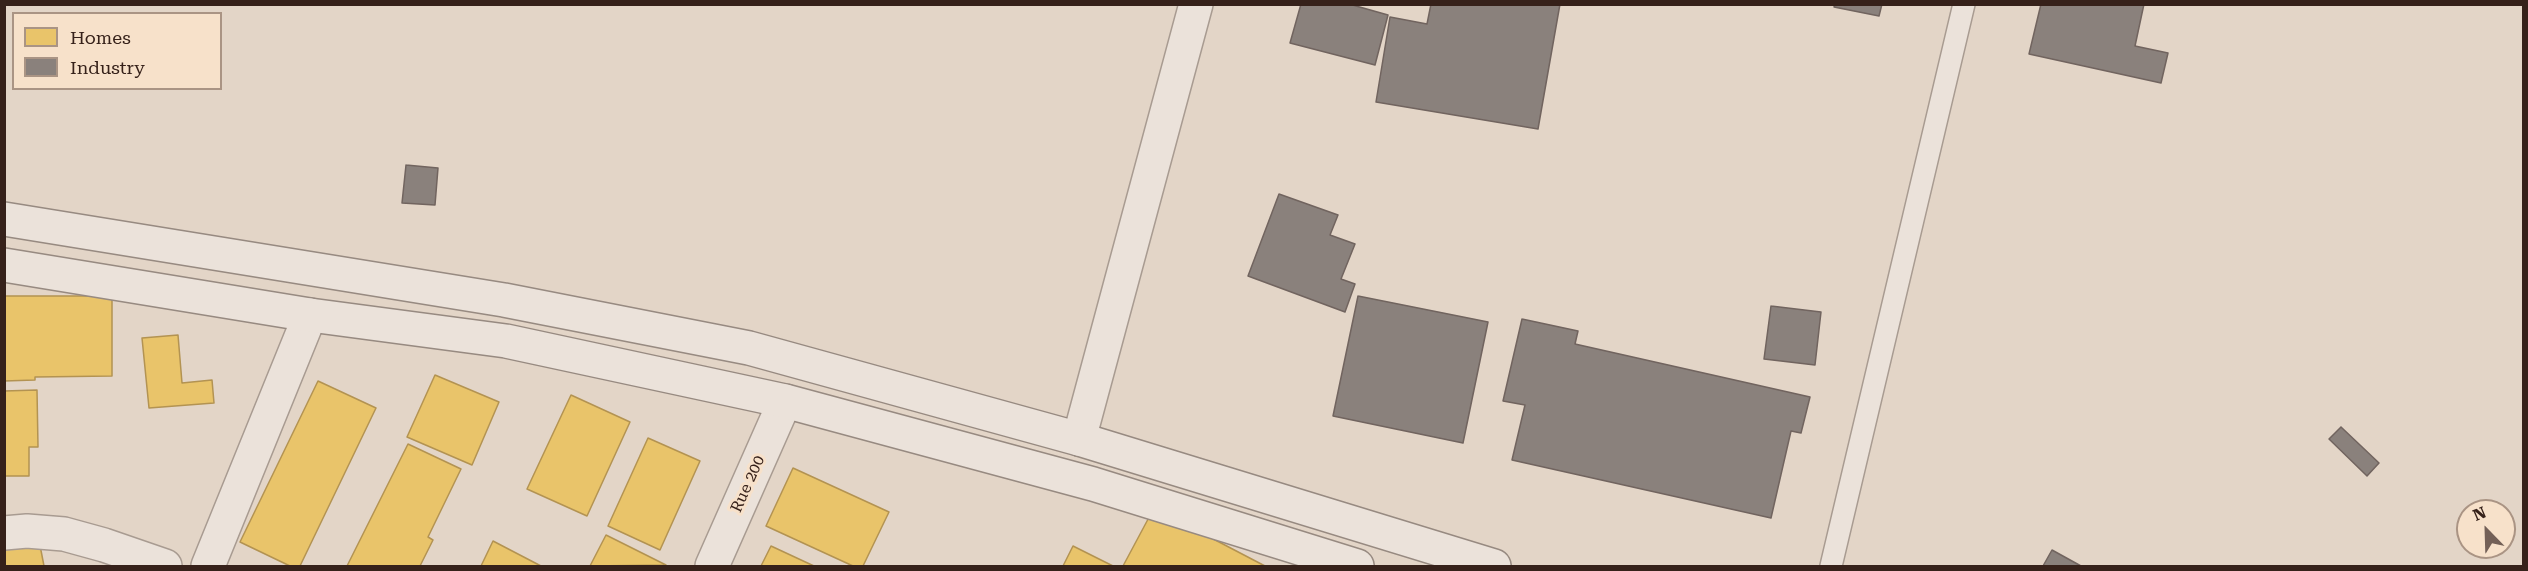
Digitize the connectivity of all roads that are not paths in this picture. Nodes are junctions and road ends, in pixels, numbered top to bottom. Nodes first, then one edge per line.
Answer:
1 (1196, 4) edge
2 (1964, 4) edge
3 (4, 219) edge
4 (4, 265) edge
5 (310, 315) junction
6 (785, 401) junction
7 (1079, 439) junction
8 (4, 533) edge
9 (165, 567) edge
10 (208, 567) edge
11 (712, 567) edge
12 (1357, 567) edge
13 (1494, 567) edge
14 (1832, 567) edge

1 - 7 main road
2 - 14 lane
3 - 7 main road
4 - 5 main road
5 - 6 main road
5 - 10 main road
6 - 11 main road, Rue 200
6 - 12 main road
7 - 13 main road
8 - 9 main road

